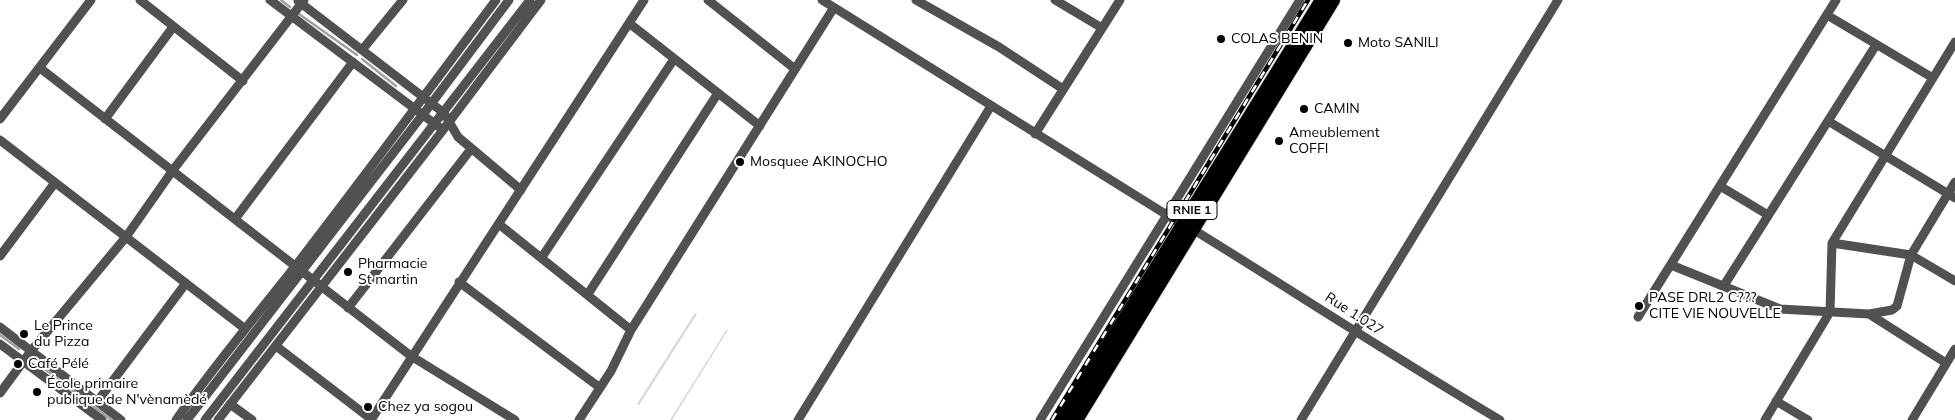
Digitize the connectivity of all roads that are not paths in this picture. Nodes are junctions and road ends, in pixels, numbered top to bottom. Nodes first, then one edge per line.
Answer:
1 (91, 0) edge
2 (140, 0) edge
3 (270, 0) edge
4 (403, 0) edge
5 (496, 0) edge
6 (509, 0) edge
7 (530, 0) edge
8 (541, 0) edge
9 (644, 0) edge
10 (708, 0) edge
11 (822, 0) edge
12 (916, 0) edge
13 (1055, 0) edge
14 (1120, 0) edge
15 (1300, 0) edge
16 (1322, 0) edge
17 (1333, 0) edge
18 (1558, 0) edge
19 (1836, 0) edge
20 (300, 1) edge
21 (833, 9) junction
22 (1827, 15) junction
23 (290, 16) junction
24 (629, 23) junction
25 (174, 27) junction
26 (1102, 28) junction
27 (1955, 42) edge
28 (1876, 44) junction
29 (362, 50) junction
30 (674, 59) junction
31 (353, 62) junction
32 (40, 68) junction
33 (795, 69) junction
34 (1933, 78) junction
35 (243, 80) junction
36 (1063, 89) junction
37 (718, 93) junction
38 (424, 98) junction
39 (431, 104) junction
40 (991, 106) junction
41 (415, 109) junction
42 (423, 115) junction
43 (447, 117) junction
44 (0, 119) edge
45 (105, 119) junction
46 (1828, 122) junction
47 (760, 126) junction
48 (439, 127) junction
49 (454, 131) junction
50 (1035, 134) junction
51 (0, 140) edge
52 (471, 149) junction
53 (1885, 156) junction
54 (173, 170) junction
55 (1955, 182) edge
56 (54, 184) junction
57 (1720, 186) junction
58 (520, 190) junction
59 (1951, 196) edge
60 (1167, 215) junction
61 (1768, 215) junction
62 (235, 219) junction
63 (500, 225) junction
64 (1188, 227) junction
65 (126, 236) junction
66 (1832, 243) junction
67 (1911, 255) junction
68 (0, 256) edge
69 (542, 257) junction
70 (1671, 265) junction
71 (299, 268) junction
72 (1955, 281) edge
73 (186, 282) junction
74 (459, 282) junction
75 (318, 284) junction
76 (1723, 287) junction
77 (588, 294) junction
78 (348, 308) junction
79 (1830, 312) junction
80 (1869, 314) junction
81 (1638, 317) dead end
82 (0, 327) edge
83 (244, 328) junction
84 (631, 330) junction
85 (1356, 330) junction
86 (0, 344) edge
87 (276, 346) junction
88 (1955, 349) edge
89 (31, 351) junction
90 (411, 356) junction
91 (22, 362) junction
92 (1946, 363) junction
93 (599, 387) junction
94 (0, 393) edge
95 (1776, 401) junction
96 (97, 402) junction
97 (230, 404) junction
98 (371, 419) edge
99 (102, 420) edge
100 (121, 420) edge
101 (176, 420) edge
102 (186, 420) edge
103 (205, 420) edge
104 (218, 420) edge
105 (252, 420) edge
106 (515, 420) edge
107 (579, 420) edge
108 (798, 420) edge
109 (1040, 420) edge
110 (1062, 420) edge
111 (1076, 420) edge
112 (1301, 420) edge
113 (1500, 420) edge
114 (1765, 420) edge
115 (1808, 420) edge
116 (1912, 420) edge

1 - 32 street
2 - 25 street
3 - 23 street
4 - 29 street
5 - 38 street
6 - 39 street
7 - 43 street
8 - 43 street
9 - 24 street
10 - 33 street
11 - 21 street, Rue 1.027
12 - 36 street
13 - 26 street
14 - 26 street
15 - 60 street
16 - 64 highway, RNIE 1
17 - 64 highway, RNIE 1
18 - 85 street
19 - 22 street
20 - 23 street
20 - 29 street
21 - 33 street
21 - 40 street, Rue 1.027
22 - 28 street
22 - 57 street
23 - 31 street
23 - 35 street
24 - 30 street
24 - 58 street
25 - 35 street
25 - 45 street
26 - 36 street
27 - 34 street
28 - 34 street
28 - 46 street
29 - 38 street
30 - 37 street
30 - 69 street
31 - 41 street
31 - 62 street
32 - 44 street
32 - 45 street
33 - 47 street
34 - 53 street
35 - 54 street
36 - 50 street
37 - 47 street
37 - 77 street
38 - 39 street
38 - 41 street
39 - 42 street
39 - 43 street
40 - 50 street, Rue 1.027
40 - 108 street
41 - 42 street
41 - 71 street
42 - 48 street
42 - 71 street
43 - 48 street
43 - 49 street
45 - 54 street
46 - 53 street
46 - 61 street
47 - 84 street
48 - 49 street
48 - 75 street
49 - 52 street
50 - 60 street, Rue 1.027
51 - 56 street
52 - 58 street
52 - 78 street
53 - 59 street
53 - 66 street
54 - 62 street
54 - 65 street
55 - 59 street
56 - 65 street
56 - 68 street
57 - 61 street
57 - 70 street
58 - 63 street
59 - 67 street
60 - 64 street, Rue 1.027
60 - 109 street
61 - 76 street
62 - 71 street
63 - 69 street
63 - 74 street
64 - 85 street, Rue 1.027
64 - 110 highway, RNIE 1
64 - 111 highway, RNIE 1
65 - 73 street
65 - 89 street
66 - 67 street
66 - 79 street
67 - 72 street
67 - 80 street
69 - 77 street
70 - 76 street
70 - 81 street
71 - 75 street
71 - 83 street
71 - 102 street
73 - 83 street
73 - 96 street
74 - 90 street
74 - 93 street
75 - 78 street
75 - 87 street
75 - 103 street
76 - 79 street
77 - 84 street
78 - 90 street
79 - 80 street
79 - 95 street
80 - 92 street
82 - 89 street
83 - 101 street
84 - 93 street
85 - 112 street
85 - 113 street, Rue 1.027
86 - 91 street
87 - 97 street
87 - 98 street
88 - 92 street
89 - 91 street
89 - 96 street
90 - 98 street
90 - 106 street
91 - 94 street
91 - 99 street
92 - 116 street
93 - 107 street
95 - 114 street
95 - 115 street
96 - 100 street
97 - 104 street
97 - 105 street

